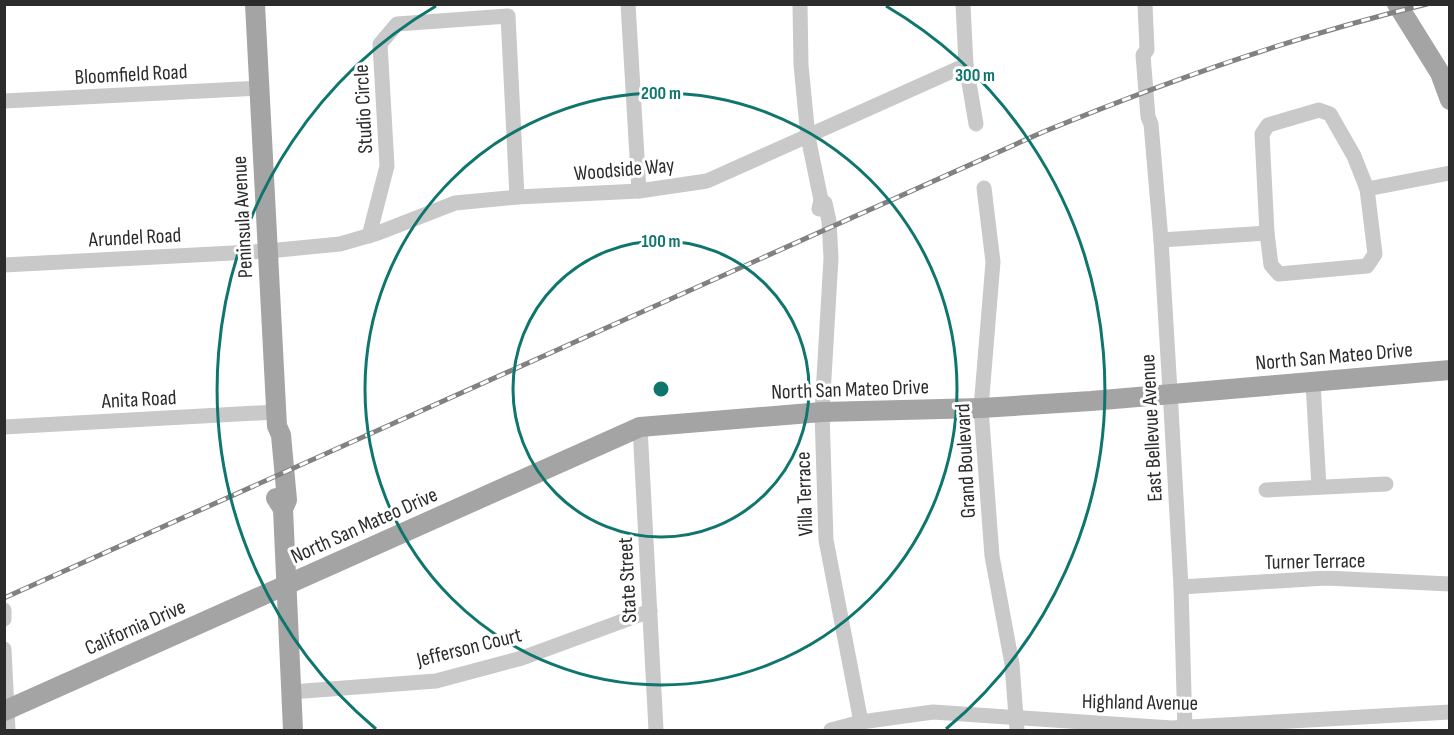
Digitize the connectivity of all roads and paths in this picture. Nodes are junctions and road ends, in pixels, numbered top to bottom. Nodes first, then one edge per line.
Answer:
1 (255, 4) edge
2 (628, 4) edge
3 (800, 4) edge
4 (963, 4) edge
5 (1145, 4) edge
6 (1397, 4) edge
7 (966, 65) junction
8 (1445, 72) edge
9 (260, 88) junction
10 (1449, 100) edge
11 (4, 101) edge
12 (976, 124) dead end
13 (808, 137) junction
14 (1449, 173) edge
15 (984, 188) dead end
16 (1367, 189) junction
17 (639, 191) junction
18 (516, 197) junction
19 (1267, 233) junction
20 (369, 236) junction
21 (1161, 240) junction
22 (268, 251) junction
23 (4, 265) edge
24 (1449, 370) edge
25 (1313, 383) junction
26 (1170, 395) junction
27 (981, 408) junction
28 (822, 412) junction
29 (277, 419) junction
30 (4, 427) edge
31 (640, 427) junction
32 (1386, 484) dead end
33 (1319, 487) junction
34 (1266, 490) dead end
35 (1449, 584) edge
36 (286, 586) junction
37 (1181, 587) junction
38 (4, 610) edge
39 (650, 610) junction
40 (4, 619) edge
41 (4, 650) edge
42 (291, 692) junction
43 (6, 710) edge
44 (1449, 712) edge
45 (861, 722) junction
46 (1016, 724) edge
47 (1185, 729) edge
48 (8, 730) edge
49 (293, 730) edge
50 (656, 730) edge
51 (831, 730) edge

1 - 9 main road, Peninsula Avenue
2 - 17 street
3 - 13 street, Villa Terrace
4 - 7 street
5 - 21 street, East Bellevue Avenue
6 - 8 main road
7 - 12 street
7 - 13 street, Woodside Way
8 - 10 main road
9 - 11 street, Bloomfield Road
9 - 22 main road, Peninsula Avenue
13 - 17 street, Woodside Way
13 - 28 street, Villa Terrace
14 - 16 street
15 - 27 street, Grand Boulevard
16 - 19 street
16 - 19 street
17 - 18 street, Woodside Way
18 - 20 street, Woodside Way
18 - 20 street, Studio Circle
19 - 21 street
20 - 22 street, Woodside Way
21 - 26 street, East Bellevue Avenue
22 - 23 street, Arundel Road
22 - 29 main road, Peninsula Avenue
24 - 25 main road, North San Mateo Drive
25 - 26 main road, North San Mateo Drive
25 - 33 street
26 - 27 main road, North San Mateo Drive
26 - 37 street, East Bellevue Avenue
27 - 28 main road, North San Mateo Drive
27 - 46 street, Grand Boulevard
28 - 31 main road, North San Mateo Drive
28 - 45 street, Villa Terrace
29 - 30 street, Anita Road
29 - 36 main road, Peninsula Avenue
31 - 36 main road, North San Mateo Drive
31 - 39 street, State Street
32 - 33 street
33 - 34 street
35 - 37 street, Turner Terrace
36 - 42 main road, Peninsula Avenue
36 - 43 main road, California Drive
37 - 47 street, East Bellevue Avenue
38 - 40 street
39 - 42 street, Jefferson Court
39 - 50 street, State Street
41 - 43 street
42 - 49 main road, Peninsula Avenue
43 - 48 street
44 - 47 street, Highland Avenue
45 - 46 street, Highland Avenue
45 - 51 street, Highland Avenue
46 - 47 street, Highland Avenue

